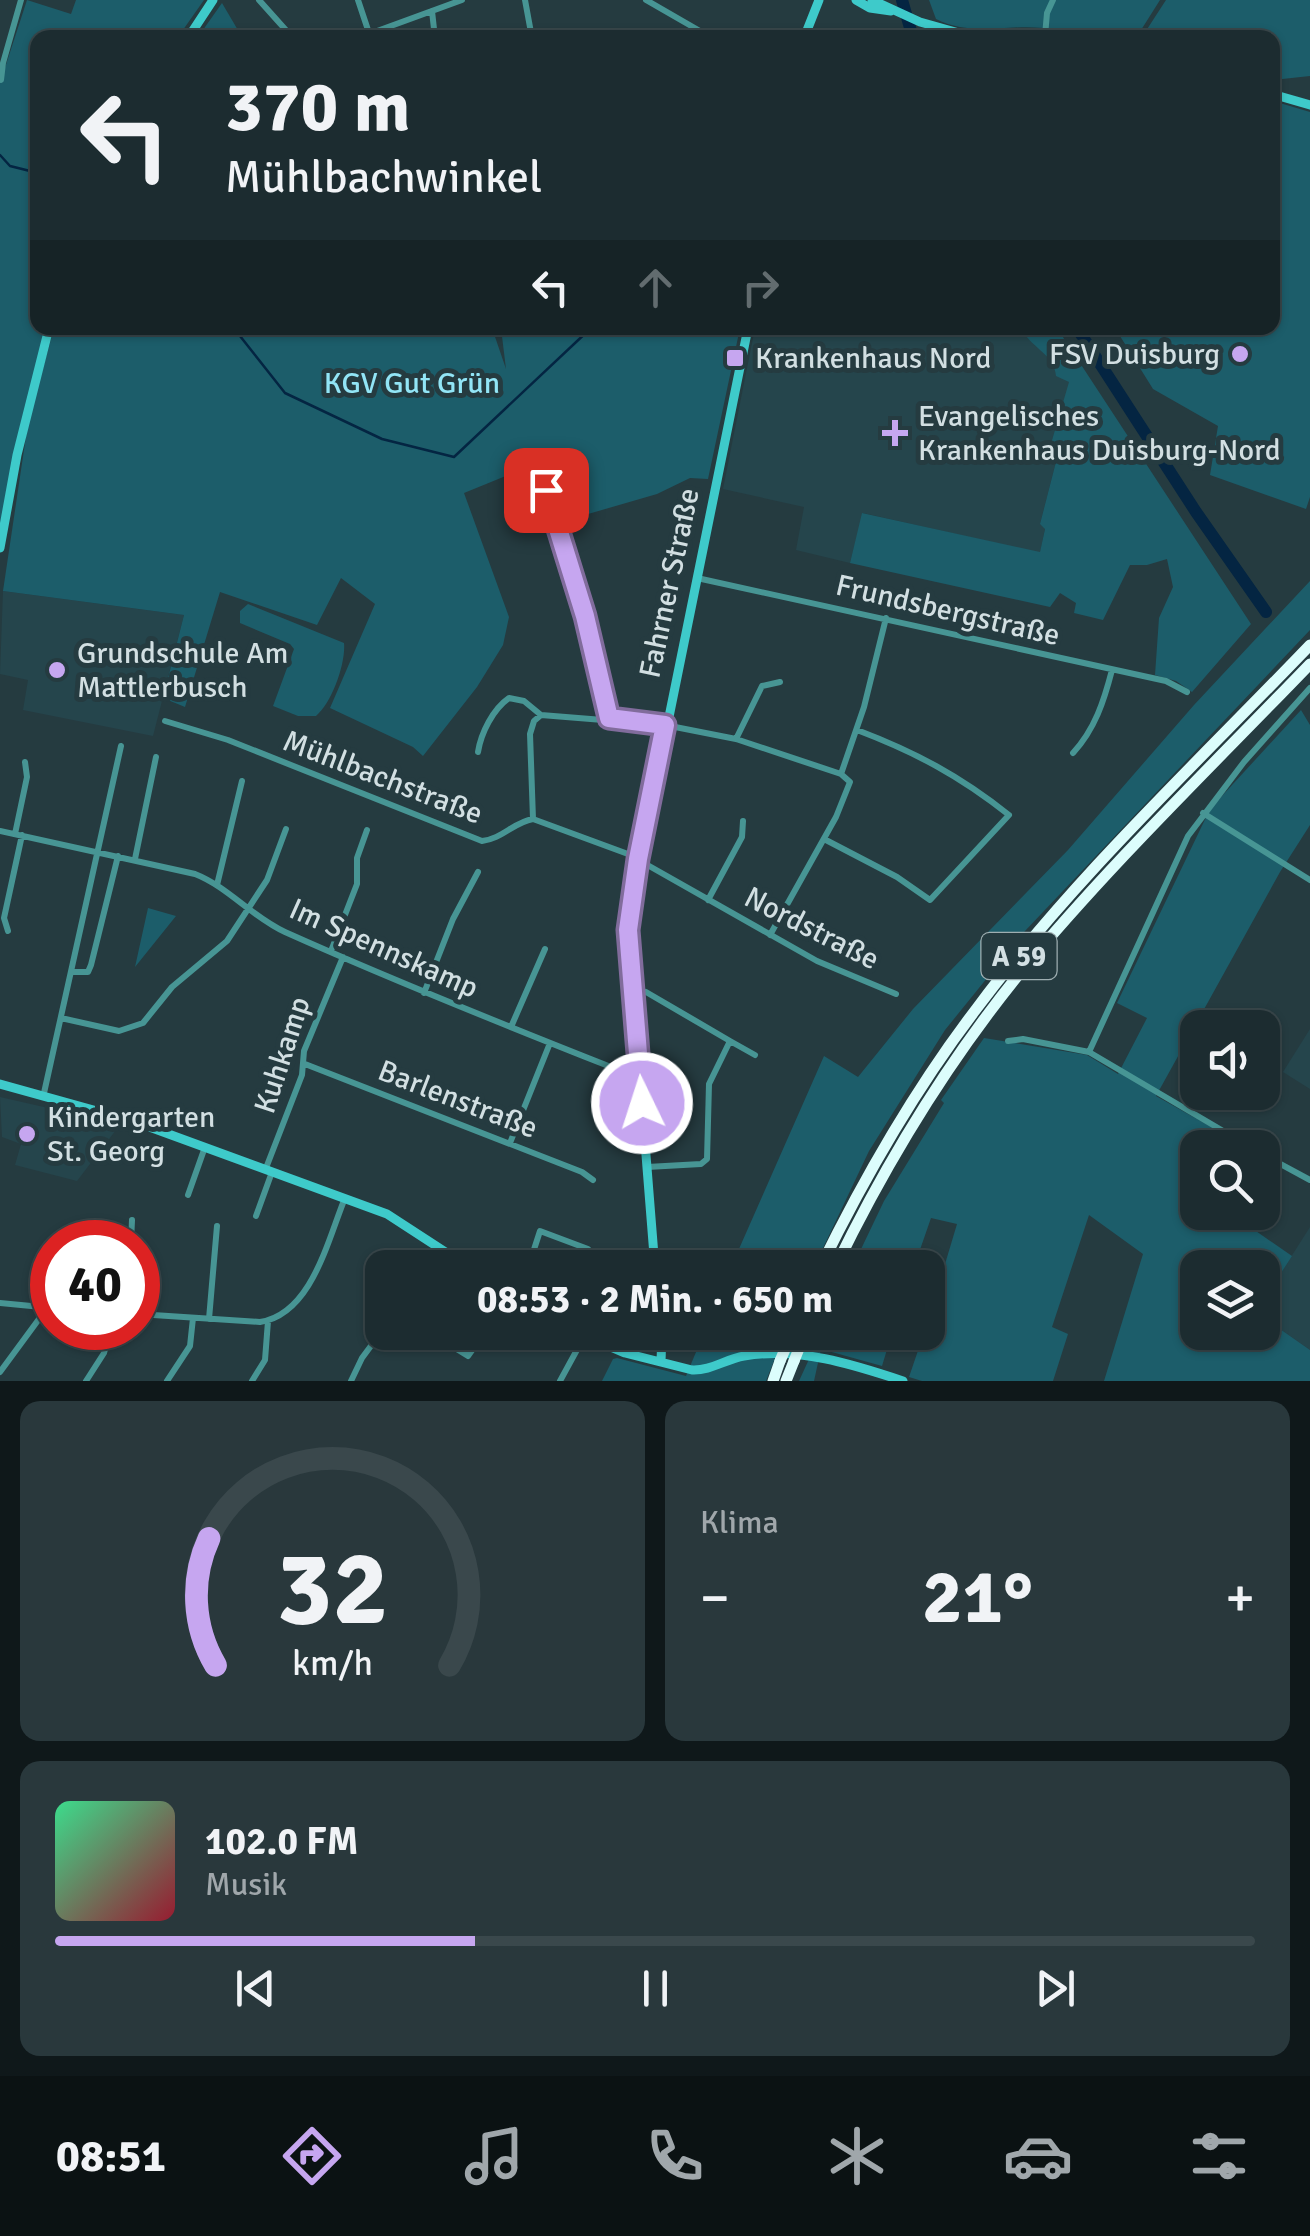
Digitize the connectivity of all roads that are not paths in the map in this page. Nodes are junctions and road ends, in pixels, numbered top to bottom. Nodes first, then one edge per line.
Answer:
1 (21, 0) edge
2 (213, 0) edge
3 (259, 0) edge
4 (358, 0) edge
5 (462, 0) edge
6 (525, 0) edge
7 (646, 0) edge
8 (816, 0) edge
9 (856, 0) edge
10 (872, 0) edge
11 (1053, 0) edge
12 (440, 3) edge
13 (432, 10) junction
14 (893, 12) junction
15 (193, 30) edge
16 (286, 30) edge
17 (368, 30) edge
18 (377, 30) edge
19 (435, 30) edge
20 (531, 30) edge
21 (698, 30) edge
22 (806, 30) edge
23 (953, 30) edge
24 (1046, 30) edge
25 (1, 80) edge
26 (1280, 96) edge
27 (1310, 105) edge
28 (47, 335) edge
29 (747, 335) edge
30 (537, 459) dead end
31 (0, 548) edge
32 (696, 578) junction
33 (886, 618) junction
34 (1310, 645) edge
35 (1310, 664) edge
36 (1112, 670) junction
37 (780, 682) dead end
38 (1310, 688) edge
39 (1187, 692) dead end
40 (540, 715) junction
41 (609, 718) junction
42 (165, 721) dead end
43 (665, 725) junction
44 (856, 730) junction
45 (736, 739) junction
46 (121, 746) dead end
47 (478, 752) dead end
48 (1073, 753) dead end
49 (156, 757) dead end
50 (25, 762) dead end
51 (842, 774) junction
52 (242, 780) dead end
53 (1203, 812) junction
54 (533, 819) junction
55 (743, 821) dead end
56 (286, 830) dead end
57 (368, 830) dead end
58 (0, 831) edge
59 (18, 834) junction
60 (824, 839) junction
61 (97, 852) junction
62 (118, 856) junction
63 (135, 859) junction
64 (638, 859) junction
65 (478, 872) dead end
66 (1310, 880) edge
67 (217, 885) junction
68 (708, 900) junction
69 (249, 908) junction
70 (8, 932) dead end
71 (770, 935) junction
72 (546, 949) dead end
73 (331, 950) junction
74 (343, 957) junction
75 (71, 972) junction
76 (634, 990) junction
77 (424, 993) junction
78 (896, 994) dead end
79 (60, 1018) junction
80 (511, 1027) junction
81 (730, 1041) junction
82 (1008, 1041) dead end
83 (550, 1043) junction
84 (1090, 1052) junction
85 (754, 1055) dead end
86 (305, 1064) junction
87 (639, 1071) junction
88 (0, 1084) edge
89 (44, 1094) junction
90 (1222, 1130) edge
91 (510, 1142) junction
92 (206, 1146) junction
93 (1280, 1164) edge
94 (647, 1168) junction
95 (269, 1169) junction
96 (593, 1180) dead end
97 (1310, 1180) edge
98 (188, 1196) dead end
99 (345, 1198) junction
100 (256, 1216) dead end
101 (216, 1226) dead end
102 (588, 1249) dead end
103 (444, 1250) edge
104 (534, 1250) edge
105 (654, 1250) edge
106 (830, 1250) edge
107 (845, 1250) edge
108 (0, 1304) edge
109 (30, 1306) edge
110 (160, 1316) edge
111 (193, 1318) junction
112 (210, 1319) junction
113 (268, 1321) junction
114 (30, 1332) edge
115 (105, 1350) edge
116 (370, 1350) edge
117 (573, 1350) edge
118 (618, 1350) edge
119 (661, 1350) edge
120 (791, 1350) edge
121 (787, 1361) junction
122 (661, 1362) junction
123 (0, 1372) edge
124 (86, 1381) edge
125 (167, 1381) edge
126 (252, 1381) edge
127 (351, 1381) edge
128 (560, 1381) edge
129 (773, 1381) edge
130 (786, 1381) edge
131 (904, 1381) edge

1 - 25 street
2 - 15 street
3 - 16 street
4 - 17 street
5 - 12 street
6 - 20 street
7 - 21 street
8 - 22 street
9 - 14 street
10 - 14 street
11 - 24 street
12 - 13 street
13 - 18 street
13 - 19 street
14 - 23 street
26 - 27 street
28 - 31 street
29 - 32 street, Fahrner Straße
30 - 41 street
32 - 33 street, Frundsbergstraße
32 - 43 street, Fahrner Straße
33 - 36 street, Frundsbergstraße
33 - 44 street
34 - 106 highway, A 59
35 - 107 highway, A 59
36 - 39 street, Frundsbergstraße
36 - 48 street
37 - 45 street
38 - 53 street
40 - 41 street
40 - 47 street
40 - 54 street
41 - 43 street
42 - 54 street, Mühlbachstraße
43 - 45 street
43 - 64 street, Fahrner Straße
44 - 51 street
44 - 60 street
45 - 51 street
46 - 61 street
49 - 63 street
50 - 59 street
51 - 60 street
52 - 67 street
53 - 66 street
53 - 84 street
54 - 64 street
55 - 68 street, Nordstraße
56 - 69 street
57 - 73 street
58 - 59 street, Im Spennskamp
59 - 61 street, Im Spennskamp
59 - 70 street
60 - 71 street
61 - 62 street, Im Spennskamp
61 - 75 street
62 - 63 street, Im Spennskamp
62 - 75 street
63 - 67 street, Im Spennskamp
64 - 68 street, Nordstraße
64 - 76 street, Fahrner Straße
65 - 77 street
67 - 69 street, Im Spennskamp
68 - 71 street, Nordstraße
69 - 73 street, Im Spennskamp
69 - 79 street
71 - 78 street, Nordstraße
72 - 80 street
73 - 74 street, Im Spennskamp
74 - 77 street, Im Spennskamp
74 - 86 street, Kuhkamp
75 - 79 street
76 - 81 street
76 - 87 street, Fahrner Straße
77 - 80 street, Im Spennskamp
79 - 89 street
80 - 83 street, Im Spennskamp
81 - 85 street
81 - 94 street
82 - 84 street
83 - 87 street, Im Spennskamp
83 - 91 street
84 - 90 street
86 - 91 street, Barlenstraße
86 - 95 street, Kuhkamp
87 - 94 street, Fahrner Straße
88 - 89 street
89 - 92 street
91 - 96 street, Barlenstraße
92 - 95 street
92 - 98 street
93 - 97 street
94 - 105 street, Fahrner Straße
95 - 99 street
95 - 100 street, Kuhkamp
99 - 103 street
99 - 113 street
101 - 112 street
102 - 104 street
108 - 109 street
110 - 111 street
111 - 112 street
111 - 125 street
112 - 113 street
113 - 126 street
114 - 123 street
115 - 124 street
116 - 127 street
117 - 128 street
118 - 122 street
119 - 122 street
120 - 121 highway, bridge
121 - 129 highway
121 - 130 highway
122 - 131 street

